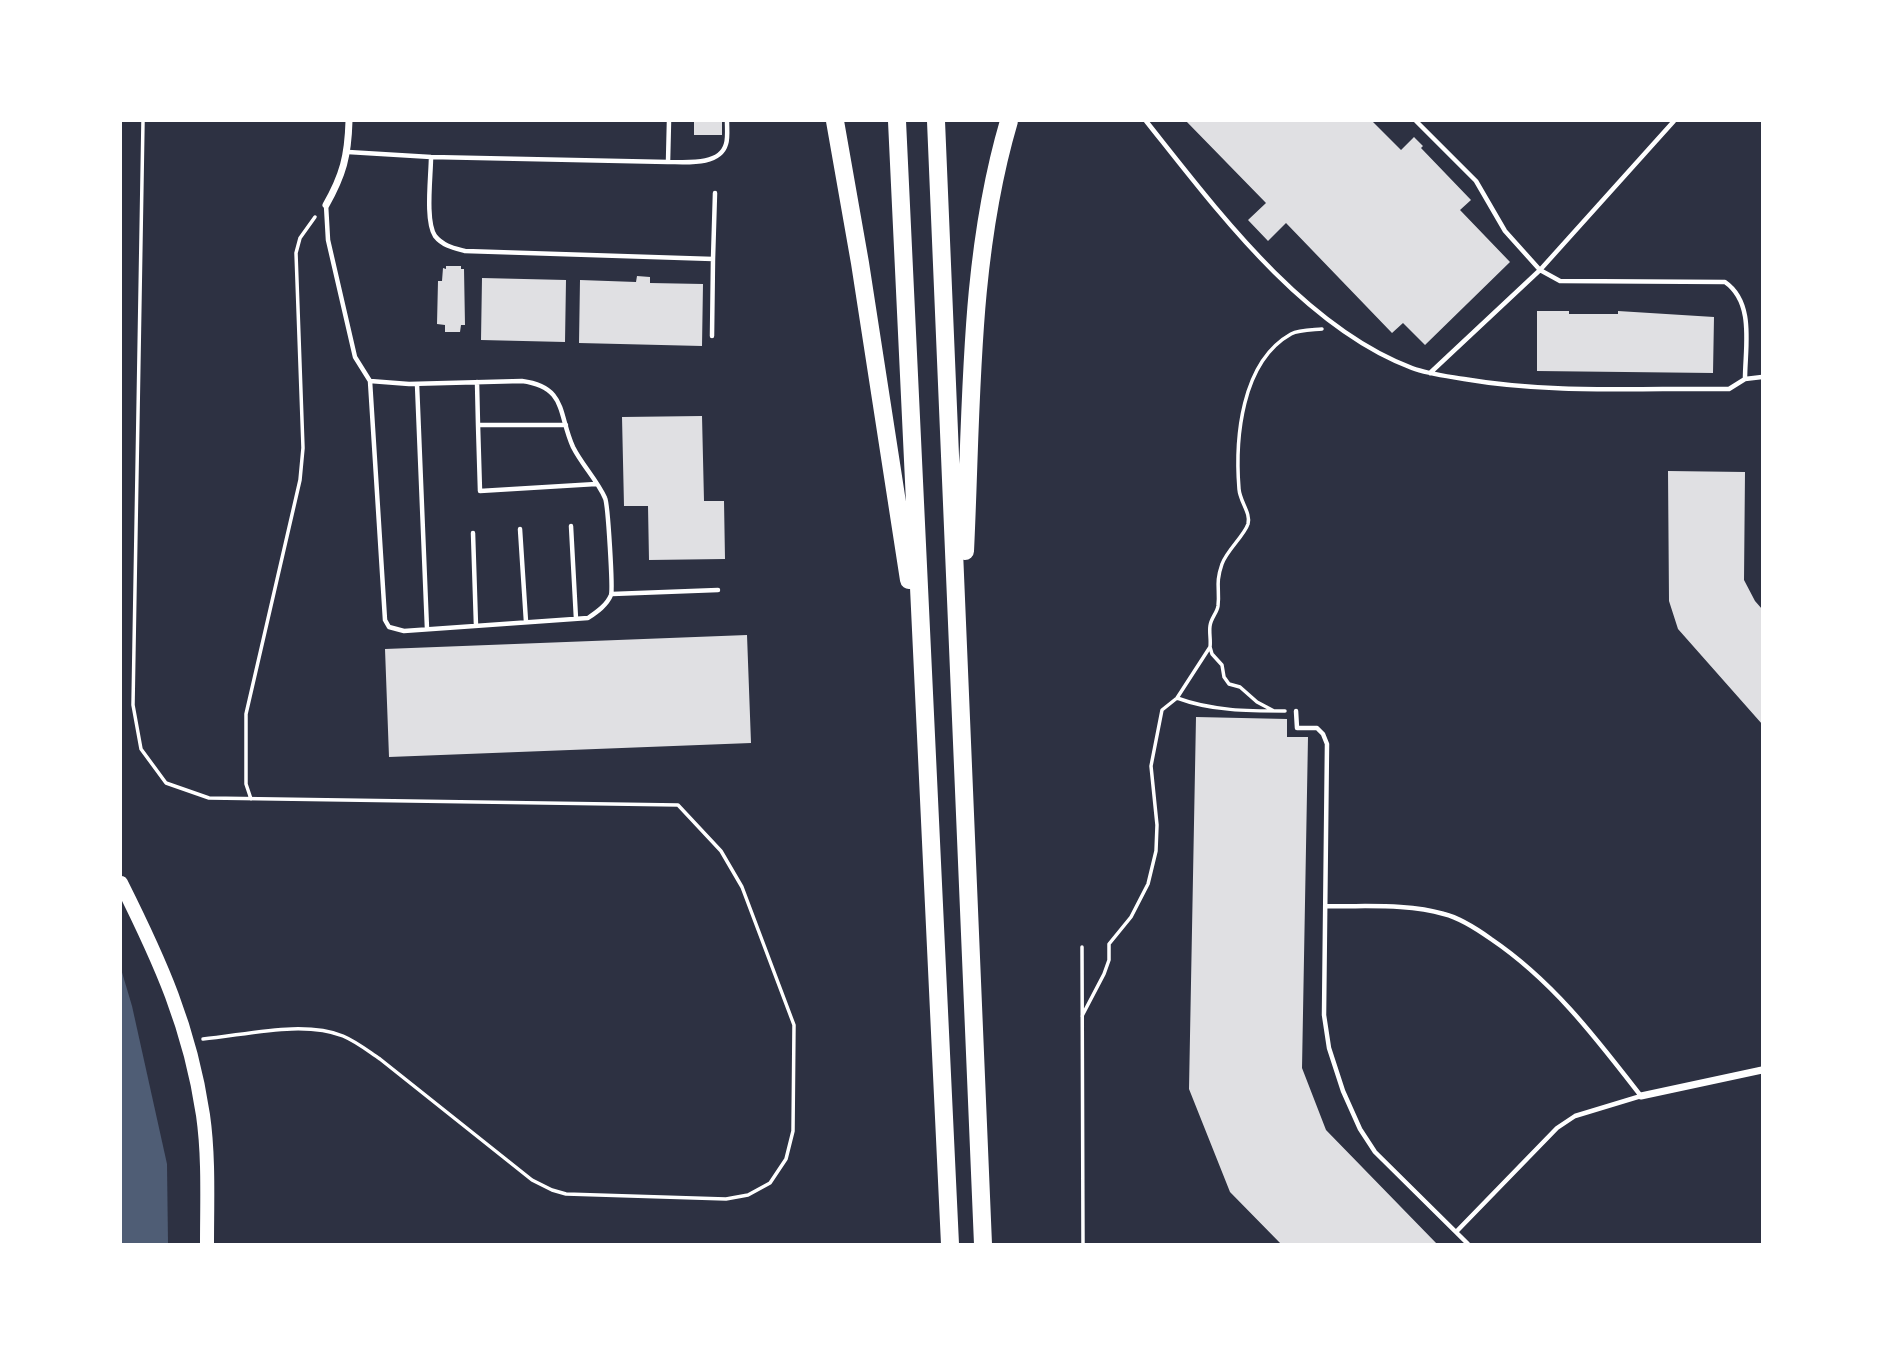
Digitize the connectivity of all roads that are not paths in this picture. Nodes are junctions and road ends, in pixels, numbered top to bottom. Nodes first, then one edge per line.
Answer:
1 (349, 121) edge
2 (669, 121) edge
3 (727, 121) edge
4 (835, 121) edge
5 (897, 121) edge
6 (936, 121) edge
7 (1009, 121) edge
8 (1146, 121) edge
9 (1416, 121) edge
10 (1674, 121) edge
11 (348, 152) junction
12 (431, 157) junction
13 (668, 162) junction
14 (715, 193) dead end
15 (326, 205) joint
16 (713, 259) junction
17 (1540, 270) junction
18 (712, 336) dead end
19 (1430, 373) junction
20 (1762, 377) edge
21 (1745, 379) junction
22 (370, 382) junction
23 (477, 382) junction
24 (417, 384) junction
25 (478, 425) junction
26 (566, 425) junction
27 (596, 484) junction
28 (571, 526) dead end
29 (520, 529) dead end
30 (473, 533) dead end
31 (718, 590) dead end
32 (612, 594) junction
33 (576, 619) junction
34 (526, 622) junction
35 (476, 625) junction
36 (427, 629) junction
37 (960, 667) junction
38 (922, 668) junction
39 (1296, 711) road end
40 (121, 883) edge
41 (1327, 906) junction
42 (1762, 1070) edge
43 (1641, 1096) junction
44 (1456, 1232) junction
45 (207, 1244) edge
46 (950, 1244) edge
47 (983, 1244) edge
48 (1468, 1244) edge

1 - 11 street
2 - 13 lane
3 - 13 lane
4 - 38 highway
5 - 38 highway
6 - 37 highway
7 - 37 highway
8 - 19 lane
9 - 17 lane
10 - 17 lane
11 - 12 lane
11 - 15 street
12 - 13 lane
12 - 16 lane
14 - 16 lane
15 - 22 lane
16 - 18 lane
17 - 19 lane
17 - 21 lane
19 - 21 lane
20 - 21 lane
22 - 24 lane
22 - 36 lane
23 - 24 lane
23 - 25 lane
23 - 26 lane
24 - 36 lane
25 - 26 lane
25 - 27 lane
26 - 27 lane
27 - 32 lane
28 - 33 lane
29 - 34 lane
30 - 35 lane
31 - 32 lane
32 - 33 lane
33 - 34 lane
34 - 35 lane
35 - 36 lane
37 - 47 highway
38 - 46 highway
39 - 41 lane
40 - 45 main road
41 - 43 lane
41 - 44 lane
42 - 43 street
43 - 44 lane
44 - 48 lane

